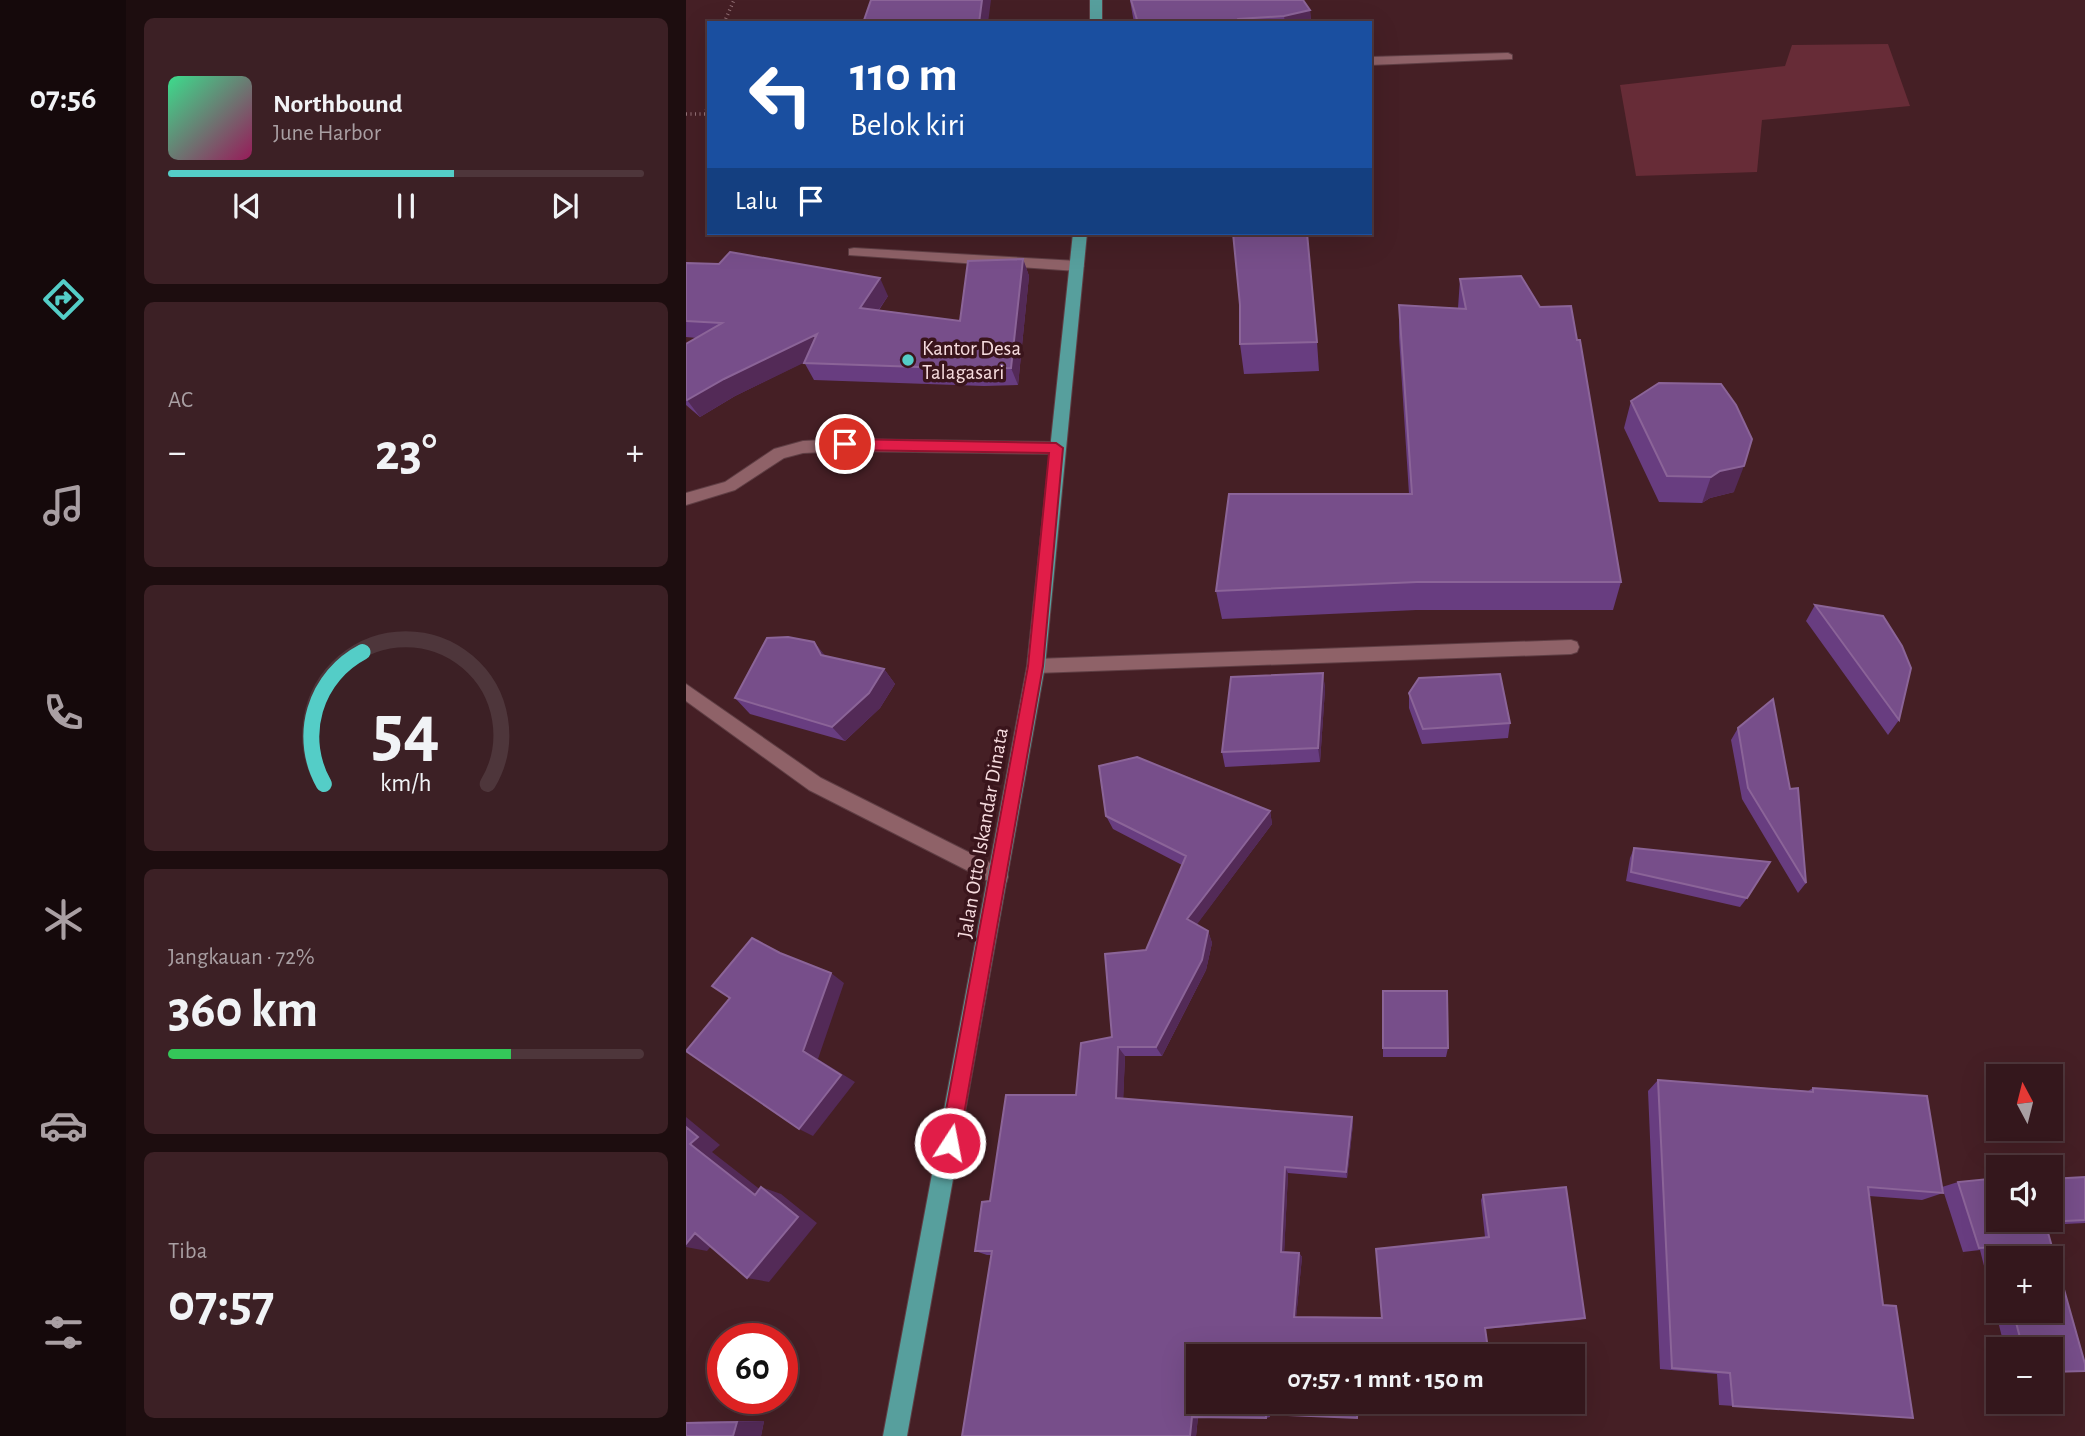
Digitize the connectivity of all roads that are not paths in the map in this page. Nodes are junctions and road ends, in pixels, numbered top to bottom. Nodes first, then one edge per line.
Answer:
1 (1096, 0) edge
2 (1096, 21) edge
3 (1508, 57) dead end
4 (1372, 61) edge
5 (1080, 235) edge
6 (854, 252) dead end
7 (1077, 266) junction
8 (1056, 448) junction
9 (686, 499) edge
10 (1571, 647) dead end
11 (1036, 666) junction
12 (686, 691) edge
13 (999, 877) junction
14 (895, 1436) edge

1 - 2 main road
3 - 4 street
5 - 7 main road, Jalan Otto Iskandar Dinata
6 - 7 street
7 - 8 main road, Jalan Otto Iskandar Dinata
8 - 9 street
8 - 11 main road, Jalan Otto Iskandar Dinata
10 - 11 street
11 - 13 main road, Jalan Otto Iskandar Dinata
12 - 13 street
13 - 14 main road, Jalan Otto Iskandar Dinata

